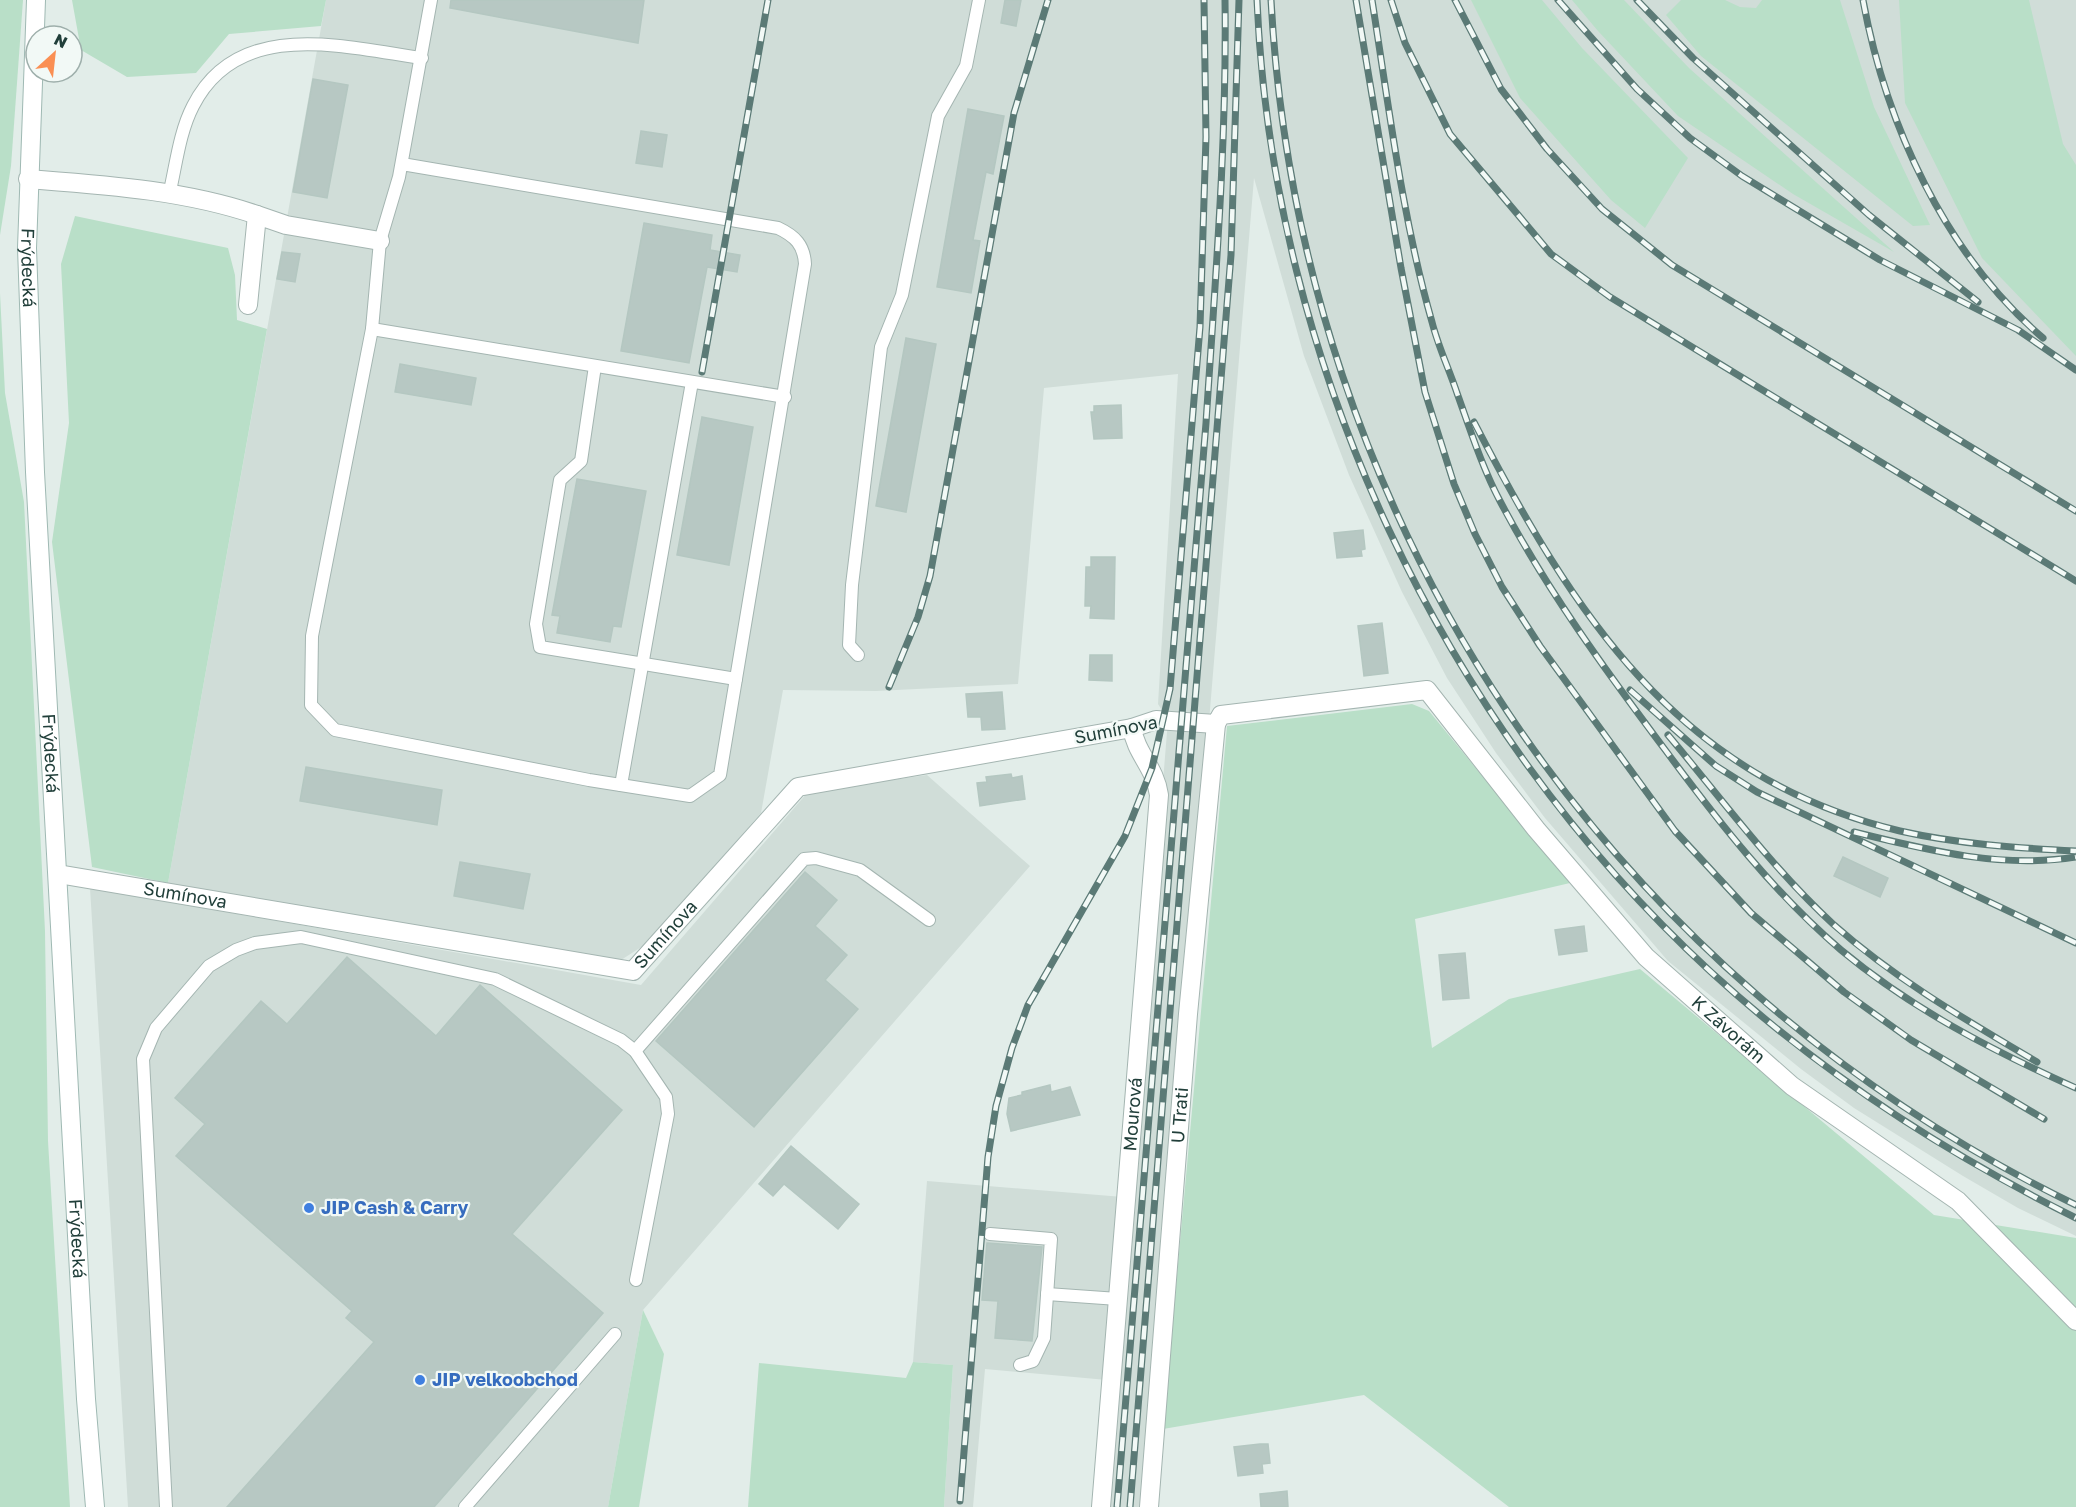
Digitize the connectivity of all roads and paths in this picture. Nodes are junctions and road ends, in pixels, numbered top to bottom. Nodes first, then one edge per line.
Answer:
1 (36, 0) edge
2 (431, 0) edge
3 (979, 0) edge
4 (422, 58) junction
5 (402, 164) junction
6 (28, 179) junction
7 (169, 195) junction
8 (257, 215) junction
9 (380, 241) junction
10 (248, 305) dead end
11 (372, 329) junction
12 (595, 366) junction
13 (692, 382) junction
14 (785, 397) junction
15 (858, 655) dead end
16 (642, 666) junction
17 (736, 679) junction
18 (1218, 720) junction
19 (1132, 728) junction
20 (621, 785) junction
21 (58, 874) junction
22 (929, 920) dead end
23 (634, 1051) junction
24 (990, 1234) dead end
25 (636, 1280) dead end
26 (1047, 1294) junction
27 (1118, 1299) junction
28 (2076, 1321) edge
29 (615, 1334) dead end
30 (1020, 1365) dead end
31 (95, 1507) edge
32 (166, 1507) edge
33 (465, 1507) edge
34 (1101, 1507) edge
35 (1149, 1507) edge

1 - 6 street, Frýdecká
2 - 4 lane
3 - 15 lane
4 - 5 lane
4 - 7 lane
5 - 9 lane
5 - 14 lane
6 - 7 street
6 - 21 street, Frýdecká
7 - 8 street
8 - 9 street
8 - 10 street
9 - 11 lane
11 - 12 lane
11 - 20 lane
12 - 13 lane
12 - 16 lane
13 - 14 lane
13 - 16 lane
14 - 17 lane
16 - 17 lane
16 - 20 lane
17 - 20 lane
18 - 19 street, Sumínova
18 - 28 street, K Závorám
18 - 35 street, U Trati
19 - 21 street, Sumínova
19 - 27 street, Mourová
21 - 31 street, Frýdecká
22 - 23 lane
23 - 25 lane
23 - 32 lane
24 - 26 lane
26 - 27 lane
26 - 30 lane
27 - 34 street, Mourová
29 - 33 lane

